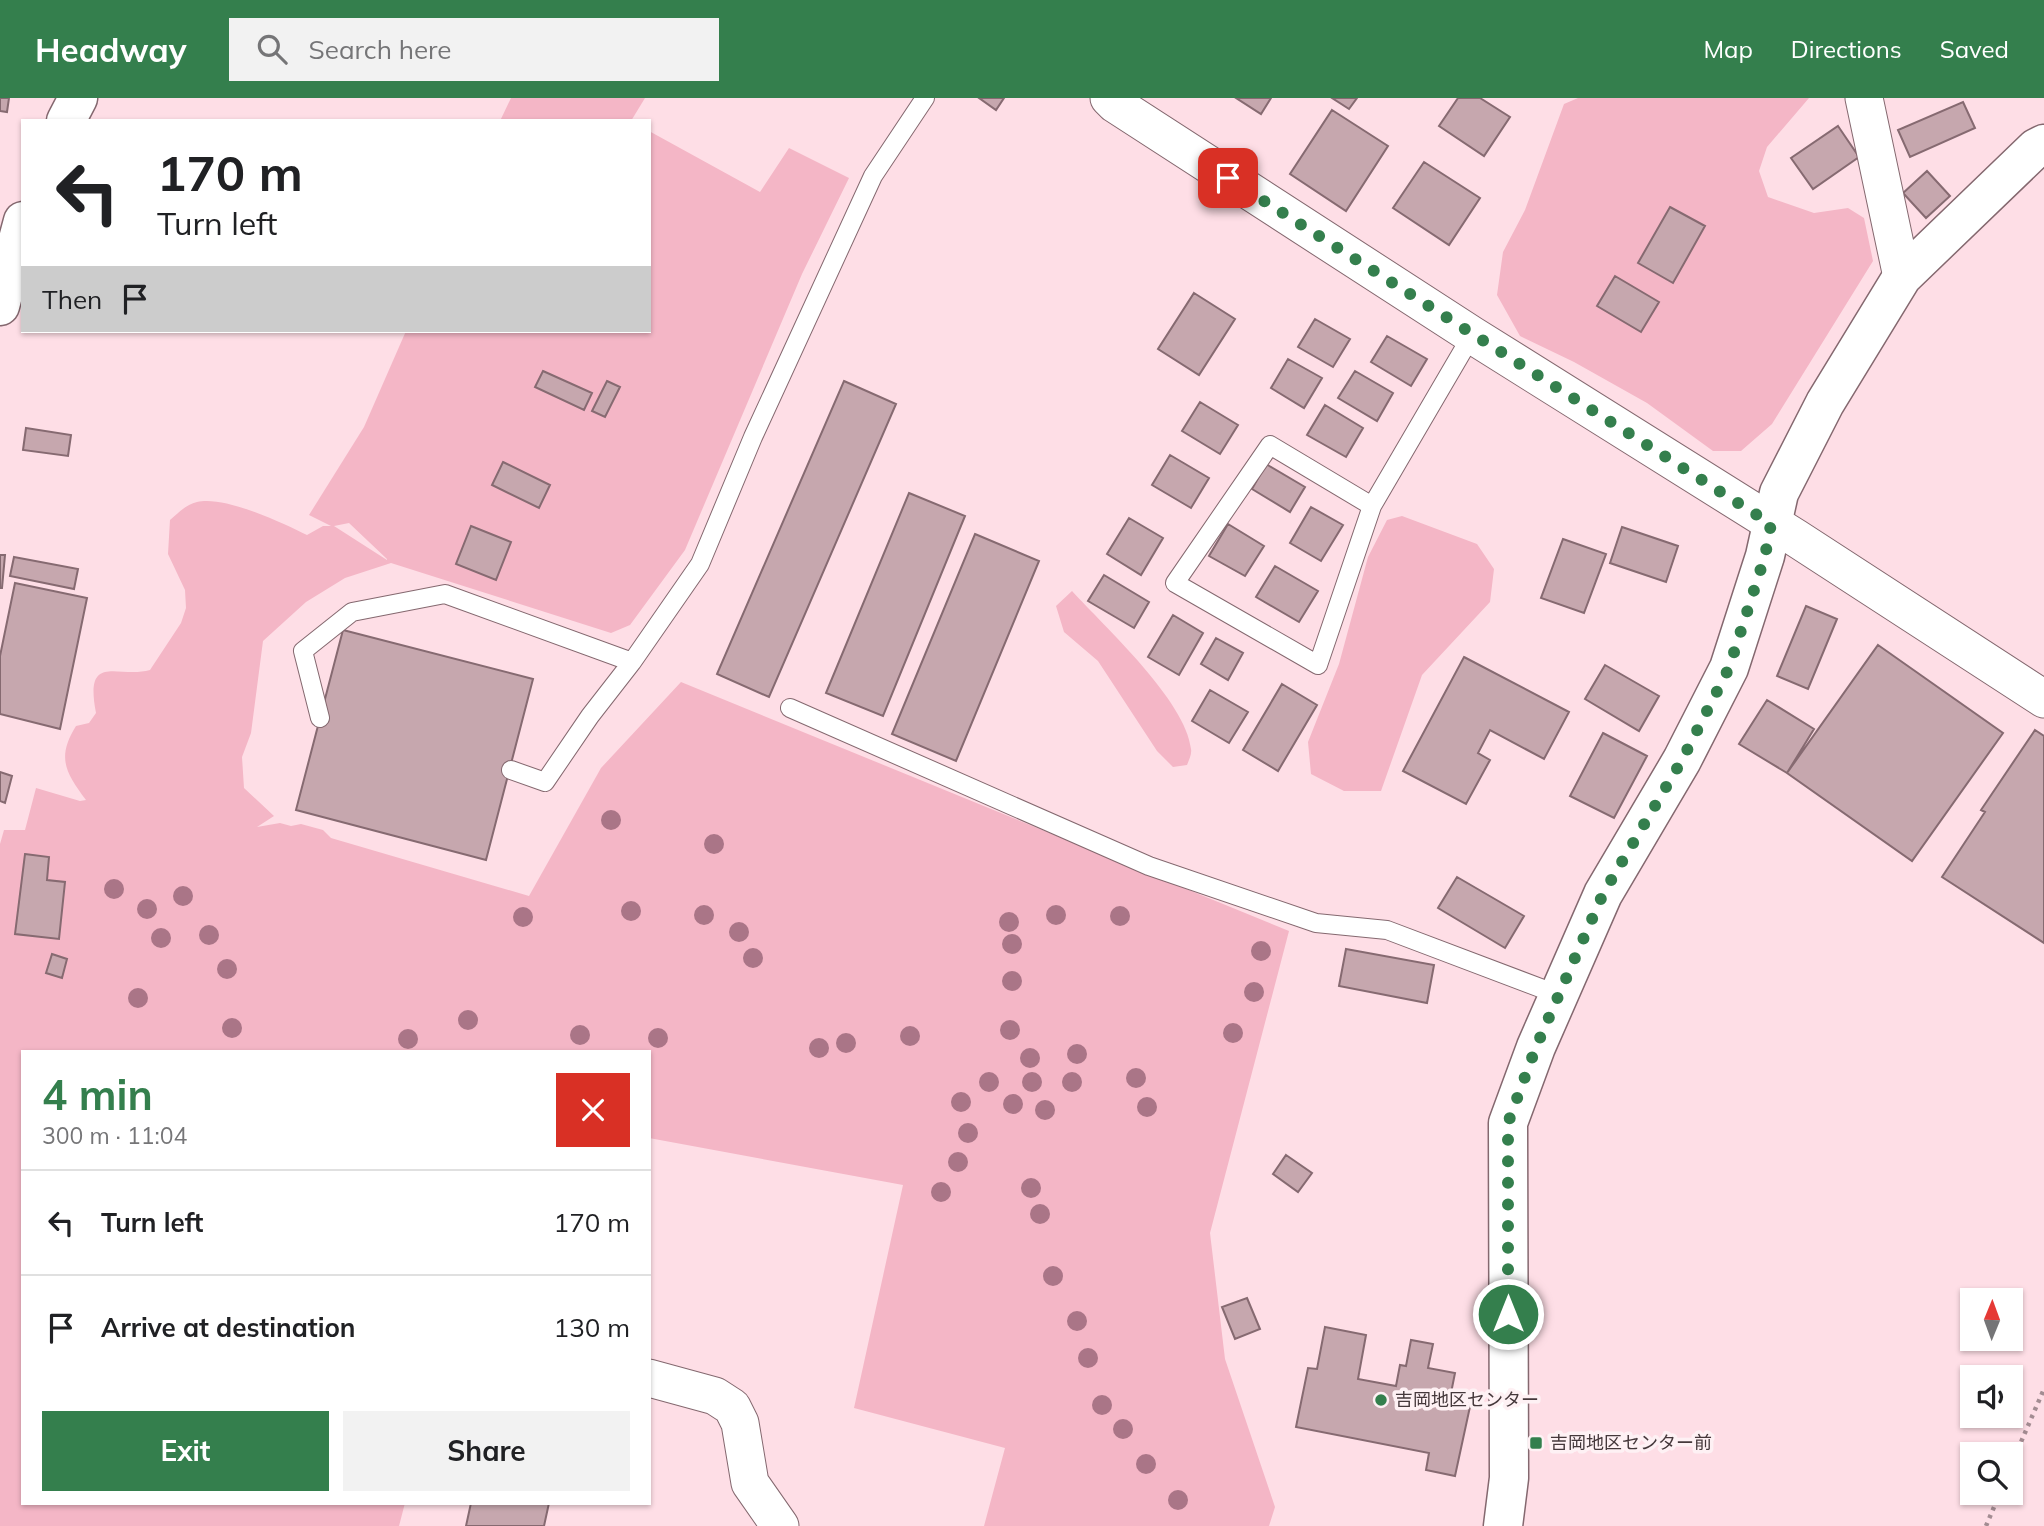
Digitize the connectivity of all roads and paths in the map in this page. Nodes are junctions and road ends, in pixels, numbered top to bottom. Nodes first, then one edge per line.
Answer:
1 (78, 98) edge
2 (925, 98) edge
3 (1109, 98) edge
4 (1864, 98) edge
5 (67, 119) edge
6 (2044, 144) edge
7 (21, 228) edge
8 (1902, 277) junction
9 (0, 306) edge
10 (1472, 335) junction
11 (1372, 506) junction
12 (1771, 524) junction
13 (632, 662) junction
14 (2044, 699) edge
15 (790, 708) dead end
16 (320, 718) dead end
17 (510, 770) dead end
18 (1559, 995) junction
19 (651, 1379) edge
20 (2044, 1389) edge
21 (2021, 1442) edge
22 (1995, 1505) edge
23 (780, 1526) edge
24 (1503, 1526) edge
25 (1986, 1526) edge

1 - 5 street
2 - 13 lane
3 - 10 street
4 - 8 street
6 - 8 street
7 - 9 street
8 - 12 street
10 - 11 lane
10 - 12 street
11 - 11 lane
12 - 14 street
12 - 18 street
13 - 16 lane
13 - 17 lane
15 - 18 lane
18 - 24 street
19 - 23 street
20 - 21 path
22 - 25 path

